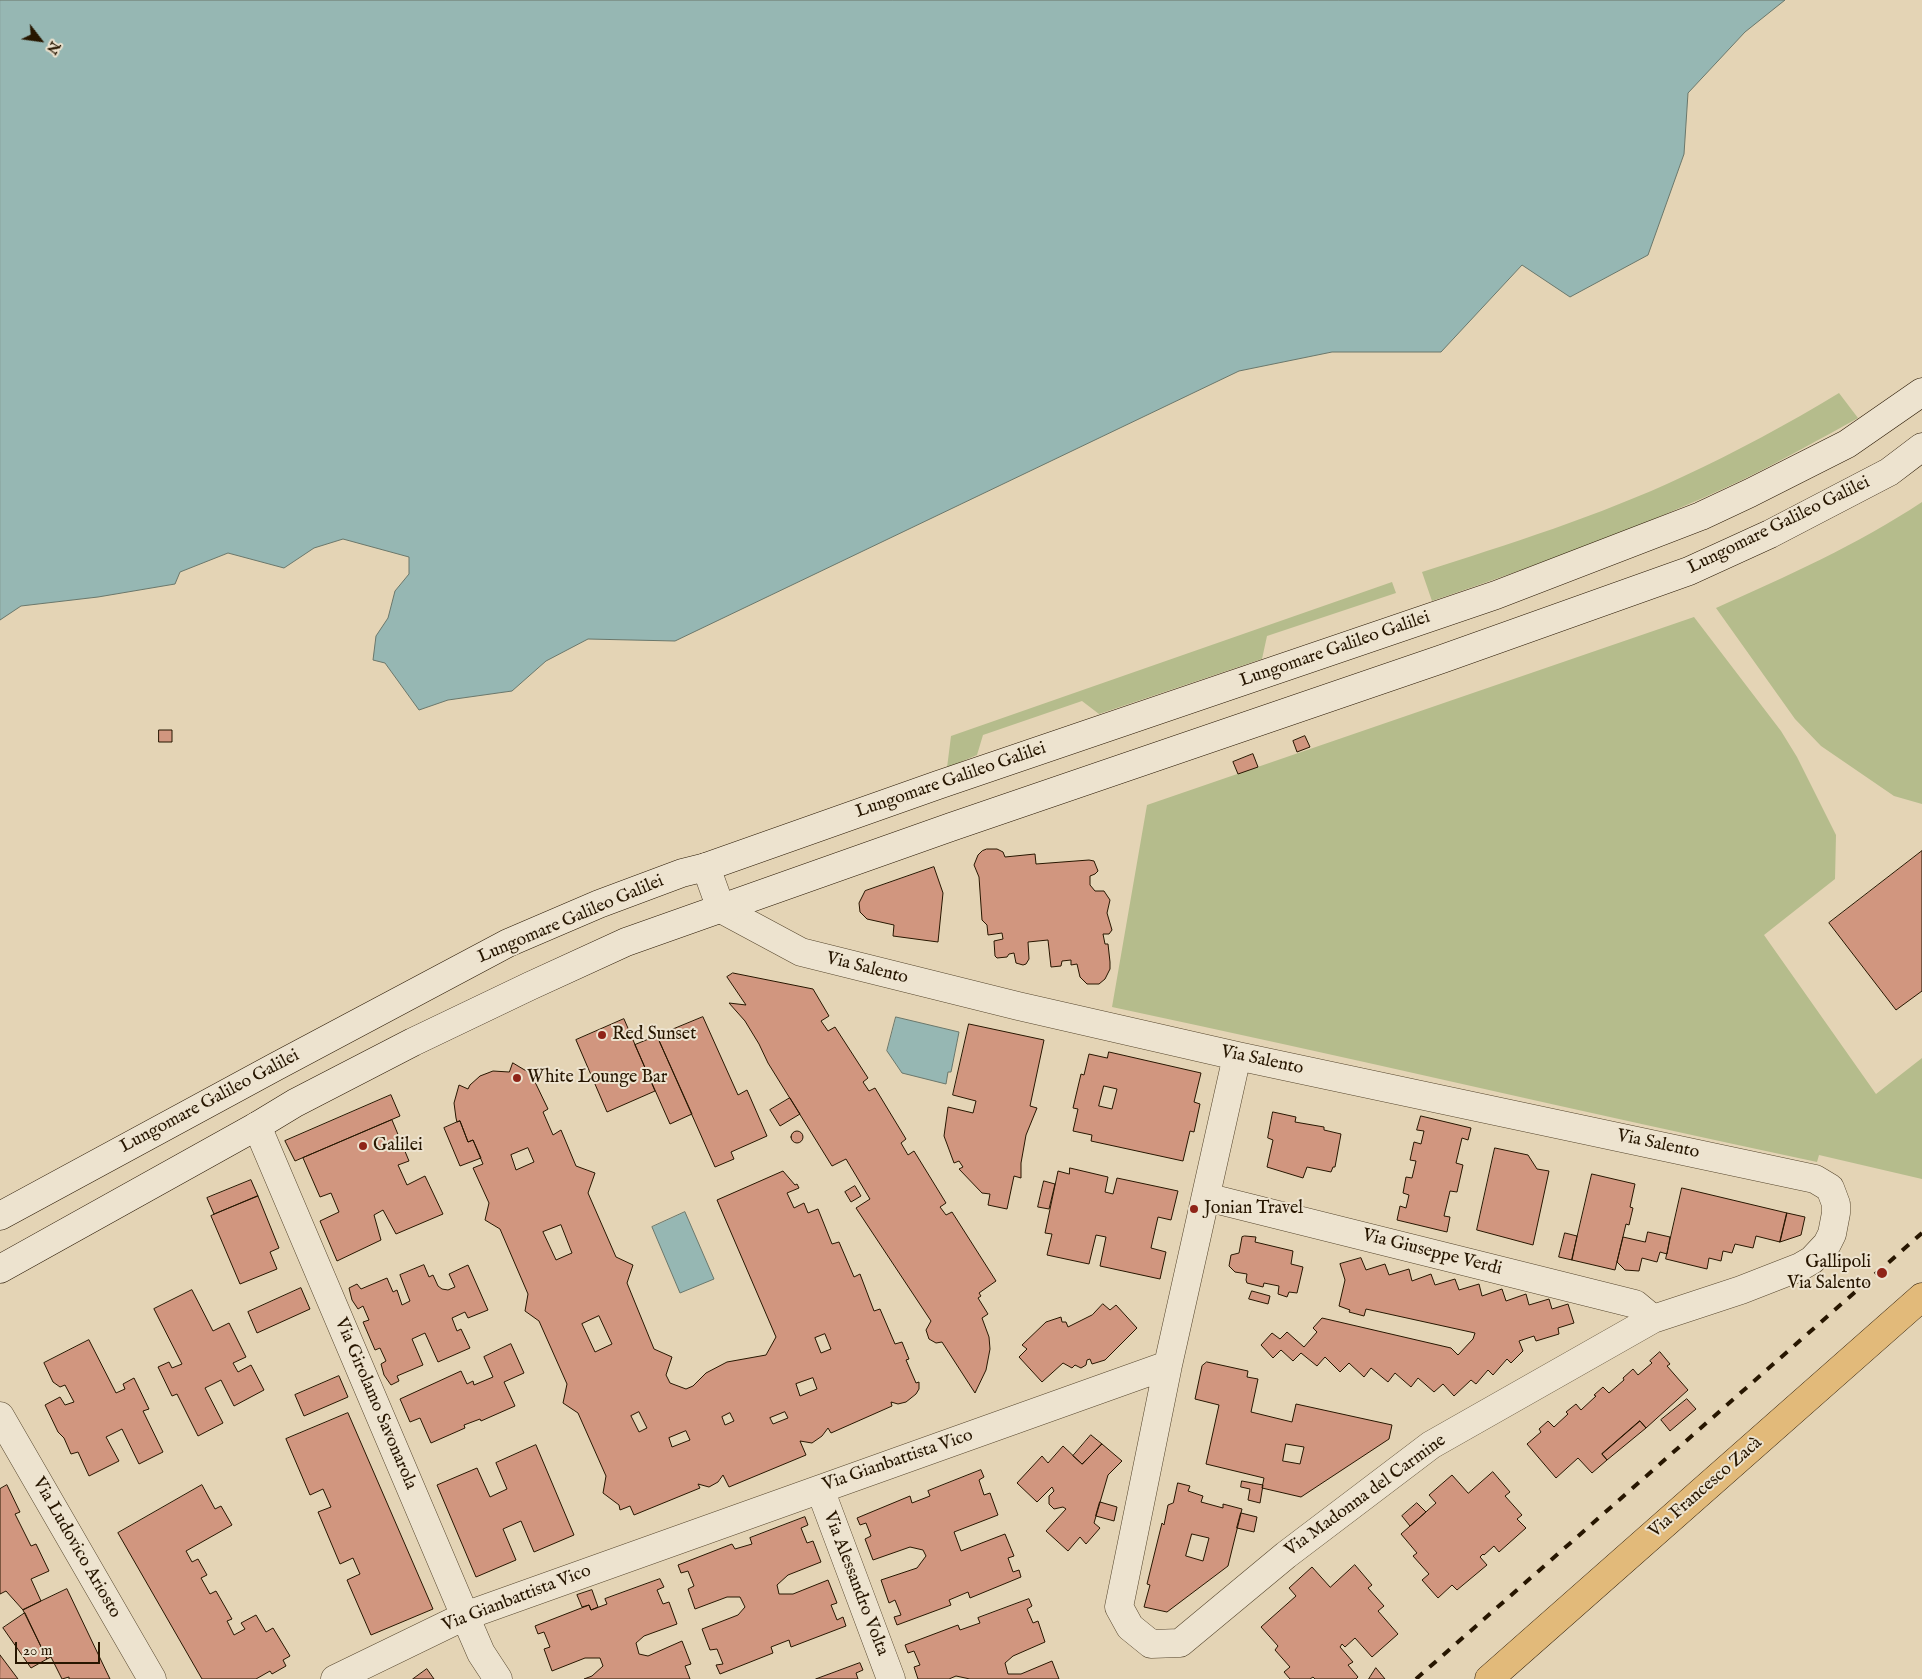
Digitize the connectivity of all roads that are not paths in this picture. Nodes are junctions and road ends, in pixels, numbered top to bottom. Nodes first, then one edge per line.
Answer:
1 (1922, 392) edge
2 (1922, 448) edge
3 (706, 867) junction
4 (721, 910) junction
5 (1236, 1056) junction
6 (238, 1087) junction
7 (257, 1126) junction
8 (1206, 1197) junction
9 (1836, 1213) joint
10 (0, 1216) edge
11 (0, 1268) edge
12 (1922, 1297) edge
13 (1653, 1319) junction
14 (1168, 1366) junction
15 (0, 1416) edge
16 (820, 1489) junction
17 (465, 1616) junction
18 (152, 1679) edge
19 (335, 1679) edge
20 (498, 1679) edge
21 (891, 1679) edge
22 (1489, 1679) edge

1 - 3 street, Lungomare Galileo Galilei
2 - 4 street, Lungomare Galileo Galilei
3 - 4 street
3 - 6 street, Lungomare Galileo Galilei
4 - 5 street, Via Salento
4 - 7 street, Lungomare Galileo Galilei
5 - 8 street
5 - 9 street, Via Salento
6 - 7 street, Via Girolamo Savonarola
6 - 10 street, Lungomare Galileo Galilei
7 - 11 street, Lungomare Galileo Galilei
7 - 17 street, Via Girolamo Savonarola
8 - 13 street, Via Giuseppe Verdi
8 - 14 street
9 - 13 street, Via Madonna del Carmine
12 - 22 main road, Via Francesco Zacà
13 - 14 street, Via Madonna del Carmine
14 - 16 street, Via Gianbattista Vico
15 - 18 street, Via Ludovico Ariosto
16 - 17 street, Via Gianbattista Vico
16 - 21 street, Via Alessandro Volta
17 - 19 street, Via Gianbattista Vico
17 - 20 street, Via Girolamo Savonarola

